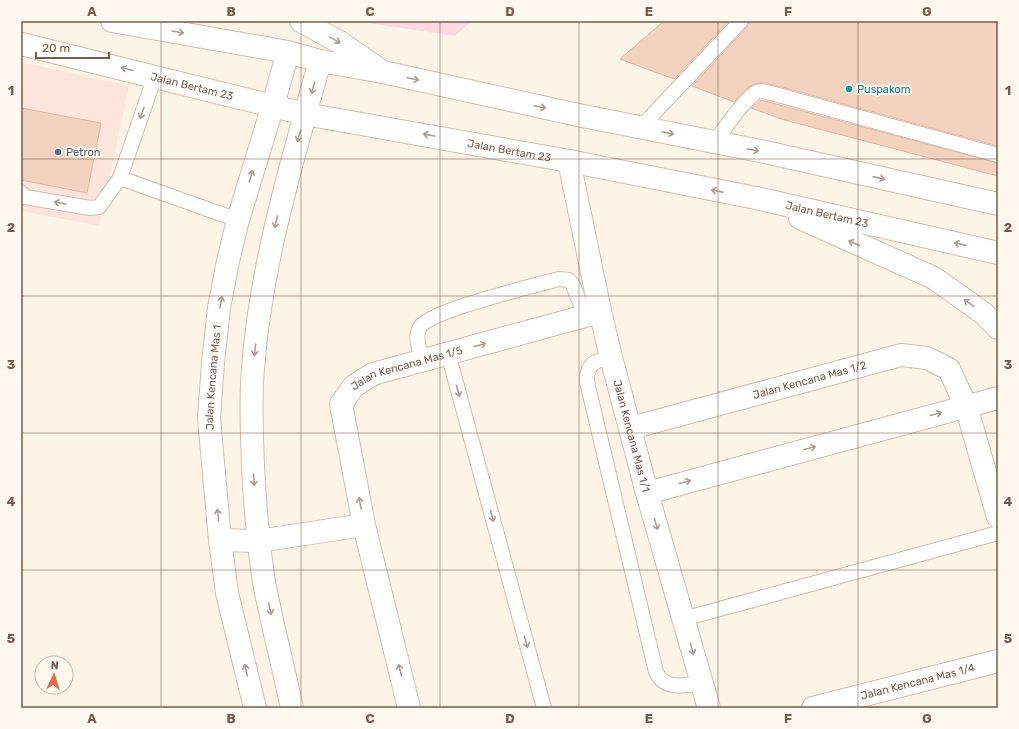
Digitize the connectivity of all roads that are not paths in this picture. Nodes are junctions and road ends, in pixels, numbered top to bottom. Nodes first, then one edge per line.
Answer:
1 (112, 21) edge
2 (301, 21) edge
3 (741, 21) edge
4 (142, 23) edge
5 (21, 44) edge
6 (288, 52) junction
7 (320, 61) junction
8 (383, 72) junction
9 (155, 76) junction
10 (273, 105) junction
11 (305, 114) junction
12 (641, 127) junction
13 (714, 143) junction
14 (998, 155) edge
15 (569, 161) junction
16 (120, 178) junction
17 (21, 192) edge
18 (756, 198) junction
19 (998, 204) edge
20 (238, 220) junction
21 (998, 253) edge
22 (592, 313) junction
23 (998, 328) edge
24 (448, 353) junction
25 (611, 357) junction
26 (422, 360) junction
27 (998, 398) edge
28 (966, 406) junction
29 (631, 428) junction
30 (647, 493) junction
31 (998, 517) edge
32 (364, 525) junction
33 (998, 533) edge
34 (220, 540) junction
35 (258, 541) junction
36 (683, 619) junction
37 (998, 661) edge
38 (702, 683) junction
39 (255, 708) edge
40 (292, 708) edge
41 (409, 708) edge
42 (544, 708) edge
43 (709, 708) edge
44 (813, 708) edge

1 - 4 street
2 -> 8 street
3 - 12 lane
4 -> 6 street
9 -> 5 street, Jalan Bertam 23
6 - 7 street
6 - 10 street, Jalan Kencana Mas 1
7 - 8 street
7 -> 11 street
8 -> 12 street
9 - 10 street, Jalan Bertam 23
9 -> 16 lane
10 - 11 street, Jalan Bertam 23
20 -> 10 street, Jalan Kencana Mas 1
15 -> 11 street, Jalan Bertam 23
11 -> 35 street
12 -> 13 street
13 - 14 lane
13 -> 19 street
18 -> 15 street, Jalan Bertam 23
15 - 22 street, Jalan Kencana Mas 1/1
16 -> 17 lane
16 - 20 lane
21 -> 18 street, Jalan Bertam 23
23 -> 18 street
34 -> 20 street, Jalan Kencana Mas 1
24 -> 22 street, Jalan Kencana Mas 1/5
22 - 25 street, Jalan Kencana Mas 1/1
22 - 26 lane
24 - 26 street, Jalan Kencana Mas 1/5
24 -> 42 lane
25 - 29 street, Jalan Kencana Mas 1/1
25 - 38 lane
32 -> 26 street, Jalan Kencana Mas 1/5
27 - 28 street
28 - 29 street, Jalan Kencana Mas 1/2
30 -> 28 street
28 - 31 street, Jalan Kencana Mas 1/2
29 - 30 street, Jalan Kencana Mas 1/1
30 -> 36 street, Jalan Kencana Mas 1/1
32 - 35 street
41 -> 32 street, Jalan Kencana Mas 1/5
33 - 36 lane
34 - 35 street
39 -> 34 street, Jalan Kencana Mas 1
35 -> 40 street
36 -> 38 street, Jalan Kencana Mas 1/1
37 - 44 street, Jalan Kencana Mas 1/4
38 - 43 street, Jalan Kencana Mas 1/1

